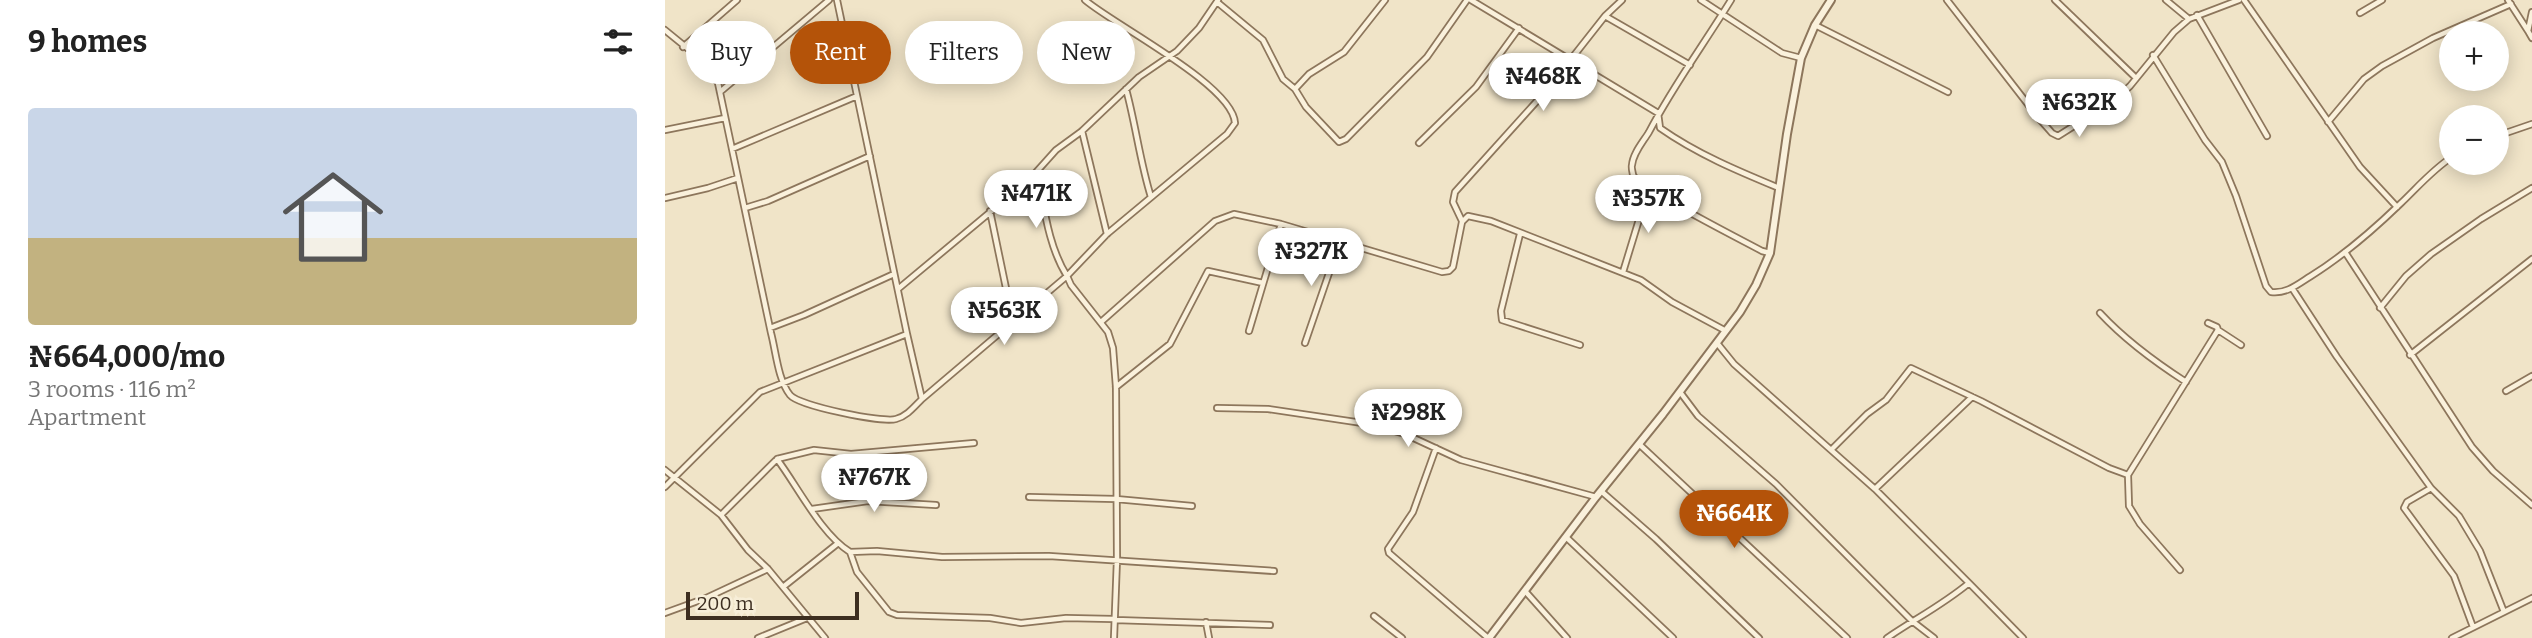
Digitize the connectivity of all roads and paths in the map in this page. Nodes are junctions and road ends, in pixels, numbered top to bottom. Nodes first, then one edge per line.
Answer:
1 (737, 0) edge
2 (829, 0) edge
3 (837, 0) edge
4 (1085, 0) edge
5 (1385, 0) edge
6 (1469, 0) edge
7 (1622, 0) edge
8 (1702, 0) edge
9 (1731, 0) edge
10 (1947, 0) edge
11 (2055, 0) edge
12 (2166, 0) edge
13 (2239, 0) edge
14 (2244, 0) edge
15 (2382, 0) edge
16 (1218, 1) edge
17 (1828, 1) edge
18 (2509, 2) edge
19 (2532, 12) edge
20 (1722, 13) junction
21 (2360, 13) dead end
22 (2197, 15) junction
23 (1605, 16) junction
24 (2189, 19) junction
25 (1815, 25) junction
26 (1519, 28) junction
27 (665, 30) edge
28 (2528, 31) junction
29 (2532, 38) edge
30 (684, 47) junction
31 (2153, 55) junction
32 (1169, 57) junction
33 (1801, 58) junction
34 (1569, 59) junction
35 (1690, 65) junction
36 (2136, 78) junction
37 (1126, 89) junction
38 (1295, 89) junction
39 (720, 92) junction
40 (1948, 92) dead end
41 (857, 96) junction
42 (1658, 113) junction
43 (725, 118) junction
44 (2328, 122) junction
45 (2532, 124) edge
46 (665, 130) edge
47 (1083, 131) junction
48 (2509, 132) edge
49 (2267, 136) dead end
50 (1419, 143) dead end
51 (732, 149) junction
52 (870, 156) junction
53 (2439, 168) edge
54 (1037, 172) junction
55 (738, 178) junction
56 (1780, 188) junction
57 (2532, 188) edge
58 (1651, 190) junction
59 (1151, 197) junction
60 (665, 198) edge
61 (2396, 207) junction
62 (745, 208) junction
63 (990, 211) junction
64 (1462, 222) junction
65 (1281, 224) junction
66 (1107, 234) junction
67 (1520, 234) junction
68 (1340, 241) junction
69 (2345, 252) junction
70 (1770, 253) junction
71 (2532, 259) edge
72 (1623, 272) junction
73 (895, 274) junction
74 (1067, 276) junction
75 (1263, 283) junction
76 (2292, 288) junction
77 (898, 289) junction
78 (2379, 308) junction
79 (2100, 313) dead end
80 (1013, 322) junction
81 (1101, 322) junction
82 (2208, 323) dead end
83 (770, 328) junction
84 (2218, 330) junction
85 (1249, 331) dead end
86 (1726, 331) junction
87 (907, 334) junction
88 (1305, 343) dead end
89 (1717, 343) junction
90 (1580, 345) dead end
91 (2241, 345) dead end
92 (2410, 355) junction
93 (2532, 376) edge
94 (784, 382) junction
95 (2186, 382) junction
96 (1116, 387) junction
97 (2506, 391) dead end
98 (1680, 392) junction
99 (1972, 397) junction
100 (922, 399) junction
101 (1217, 408) dead end
102 (974, 443) dead end
103 (1639, 444) junction
104 (1436, 448) junction
105 (1831, 450) junction
106 (777, 459) junction
107 (665, 470) edge
108 (2128, 475) junction
109 (674, 479) junction
110 (665, 487) edge
111 (2431, 488) junction
112 (1875, 489) junction
113 (1599, 494) junction
114 (1029, 498) dead end
115 (1116, 499) junction
116 (936, 505) dead end
117 (1192, 506) dead end
118 (2532, 506) edge
119 (812, 509) junction
120 (721, 516) junction
121 (1567, 538) junction
122 (837, 544) junction
123 (850, 551) junction
124 (1117, 559) junction
125 (768, 569) junction
126 (2180, 570) dead end
127 (1274, 571) dead end
128 (1969, 583) junction
129 (783, 587) junction
130 (1525, 592) junction
131 (2532, 598) edge
132 (2504, 612) junction
133 (665, 614) edge
134 (1374, 616) dead end
135 (807, 618) junction
136 (1114, 619) junction
137 (1912, 621) junction
138 (1206, 622) junction
139 (1270, 625) dead end
140 (2470, 628) junction
141 (758, 638) edge
142 (825, 638) edge
143 (1114, 638) edge
144 (1209, 638) edge
145 (1402, 638) edge
146 (1489, 638) edge
147 (1567, 638) edge
148 (1673, 638) edge
149 (1759, 638) edge
150 (1847, 638) edge
151 (1887, 638) edge
152 (1934, 638) edge
153 (2023, 638) edge
154 (2452, 638) edge
155 (2472, 638) edge

1 - 30 street
2 - 39 street
3 - 41 street
4 - 32 street
5 - 38 street
6 - 26 street
6 - 38 street
7 - 23 street
8 - 20 street
9 - 20 street
10 - 36 street
11 - 36 street
12 - 24 street
13 - 22 street
14 - 44 street
15 - 21 street
16 - 32 street
16 - 38 street
17 - 25 street
18 - 28 street
18 - 44 street
19 - 28 street
20 - 33 street
20 - 35 street
22 - 24 street
22 - 49 street
23 - 34 street
23 - 35 street
24 - 31 street
25 - 33 street
25 - 40 street
26 - 34 street
26 - 50 street
27 - 30 street
28 - 29 street
30 - 39 street
31 - 36 street
31 - 76 street
32 - 37 street
32 - 59 street
33 - 56 street
34 - 42 street
34 - 64 street
35 - 42 street
37 - 47 street
37 - 59 street
39 - 43 street
41 - 51 street
41 - 52 street
42 - 56 street
42 - 58 street
43 - 46 street
43 - 51 street
44 - 61 street
45 - 48 street
47 - 54 street
47 - 66 street
51 - 55 street
52 - 62 street
52 - 73 street
53 - 61 street
54 - 63 street
54 - 74 street
55 - 60 street
55 - 62 street
56 - 70 street
57 - 78 street
58 - 70 street
58 - 72 street
59 - 66 street
61 - 69 street
62 - 83 street
63 - 77 street
63 - 80 street
64 - 67 street
64 - 68 street
65 - 68 street
65 - 75 street
65 - 81 street
66 - 74 street
67 - 72 street
67 - 90 street
68 - 88 street
69 - 76 street
69 - 78 street
70 - 86 street
71 - 92 street
72 - 86 street
73 - 77 street
73 - 83 street
74 - 80 street
74 - 81 street
75 - 85 street
75 - 96 street
76 - 111 street
77 - 87 street
78 - 92 street
79 - 95 street
80 - 100 street
81 - 96 street
82 - 84 street
83 - 94 street
84 - 91 street
84 - 95 street
86 - 89 street
87 - 94 street
87 - 100 street
89 - 98 street
89 - 105 street
92 - 118 street
93 - 97 street
94 - 100 street
94 - 109 street
95 - 108 street
96 - 115 street
98 - 103 street
98 - 137 street
99 - 105 street
99 - 108 street
99 - 112 street
101 - 104 street
102 - 106 street
103 - 113 street
103 - 150 street
104 - 113 street
104 - 146 street
105 - 112 street
106 - 119 street
106 - 120 street
107 - 109 street
108 - 126 street
109 - 110 street
109 - 120 street
111 - 132 street
111 - 140 street
112 - 128 street
113 - 121 street
113 - 149 street
114 - 115 street
115 - 117 street
115 - 124 street
116 - 119 street
119 - 122 street
120 - 125 street
121 - 130 street
121 - 148 street
122 - 123 street
122 - 129 street
123 - 124 street
123 - 136 street
124 - 127 street
124 - 136 street
125 - 129 street
125 - 133 street
128 - 137 street
128 - 153 street
129 - 135 street
130 - 146 street
130 - 147 street
131 - 132 street
132 - 140 street
134 - 145 street
135 - 141 street
135 - 142 street
136 - 138 street
136 - 143 street
137 - 151 street
137 - 152 street
138 - 139 street
138 - 144 street
140 - 154 street
140 - 155 street

